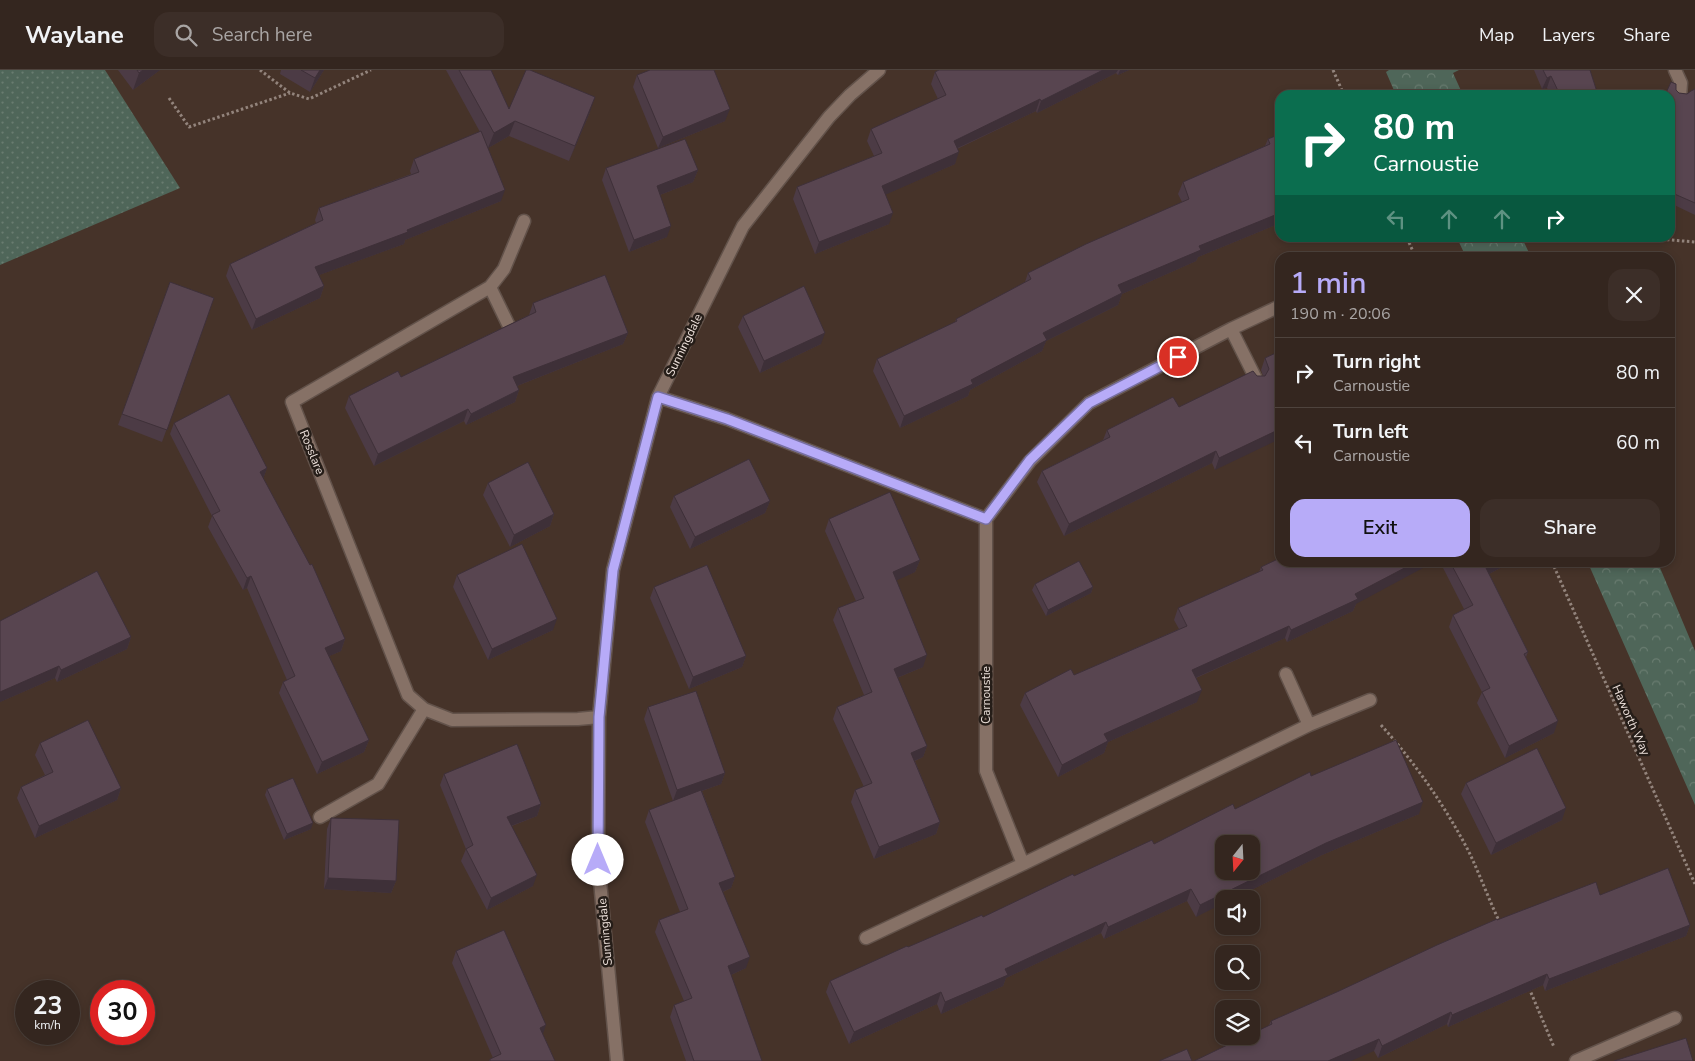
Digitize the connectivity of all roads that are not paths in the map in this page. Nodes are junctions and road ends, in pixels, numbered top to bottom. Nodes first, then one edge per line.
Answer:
1 (879, 70) edge
2 (1675, 70) edge
3 (1680, 97) edge
4 (524, 221) dead end
5 (490, 287) junction
6 (1275, 308) edge
7 (508, 324) edge
8 (1230, 329) junction
9 (1257, 381) edge
10 (658, 397) junction
11 (986, 519) junction
12 (1286, 674) dead end
13 (1370, 700) dead end
14 (424, 709) junction
15 (599, 717) junction
16 (1309, 725) junction
17 (320, 818) dead end
18 (1023, 864) junction
19 (866, 938) dead end
20 (1675, 1018) dead end
21 (617, 1061) edge
22 (1576, 1061) edge

1 - 10 street, Sunningdale
2 - 3 street
4 - 5 street, Rosslare
5 - 7 street
5 - 14 street, Rosslare
6 - 8 street
8 - 9 street
8 - 11 street
10 - 11 street
10 - 15 street, Sunningdale
11 - 18 street, Carnoustie
12 - 16 street
13 - 16 street
14 - 15 street, Rosslare
14 - 17 street
15 - 21 street, Sunningdale
16 - 18 street
18 - 19 street
20 - 22 street

